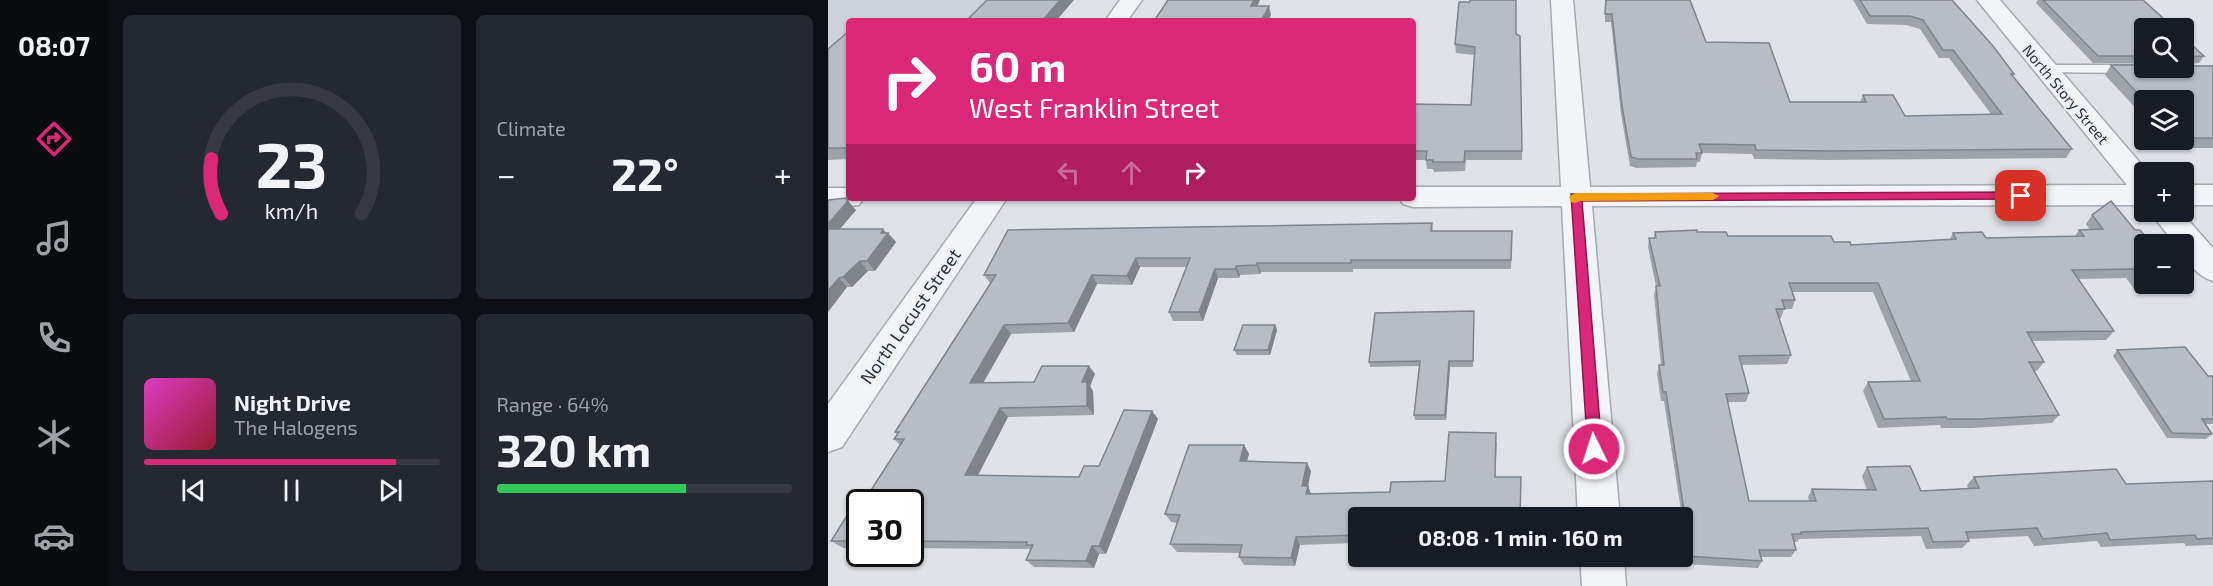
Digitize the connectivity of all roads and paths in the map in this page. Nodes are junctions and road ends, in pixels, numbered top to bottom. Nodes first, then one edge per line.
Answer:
1 (1131, 0) edge
2 (1562, 0) edge
3 (1988, 0) edge
4 (1118, 18) edge
5 (2045, 69) junction
6 (2134, 69) edge
7 (2134, 175) edge
8 (2134, 195) edge
9 (2194, 195) edge
10 (2213, 195) edge
11 (1416, 197) edge
12 (1575, 197) junction
13 (828, 198) edge
14 (846, 198) edge
15 (990, 201) edge
16 (2174, 222) edge
17 (2213, 268) edge
18 (828, 435) edge
19 (1598, 507) edge
20 (1603, 567) edge
21 (1604, 586) edge

1 - 4 street
2 - 12 street
3 - 5 street, North Story Street
5 - 6 lane
5 - 7 street, North Story Street
8 - 12 street
9 - 10 street
11 - 12 street
12 - 19 street
13 - 14 street
15 - 18 street, North Locust Street
16 - 17 street
20 - 21 street

